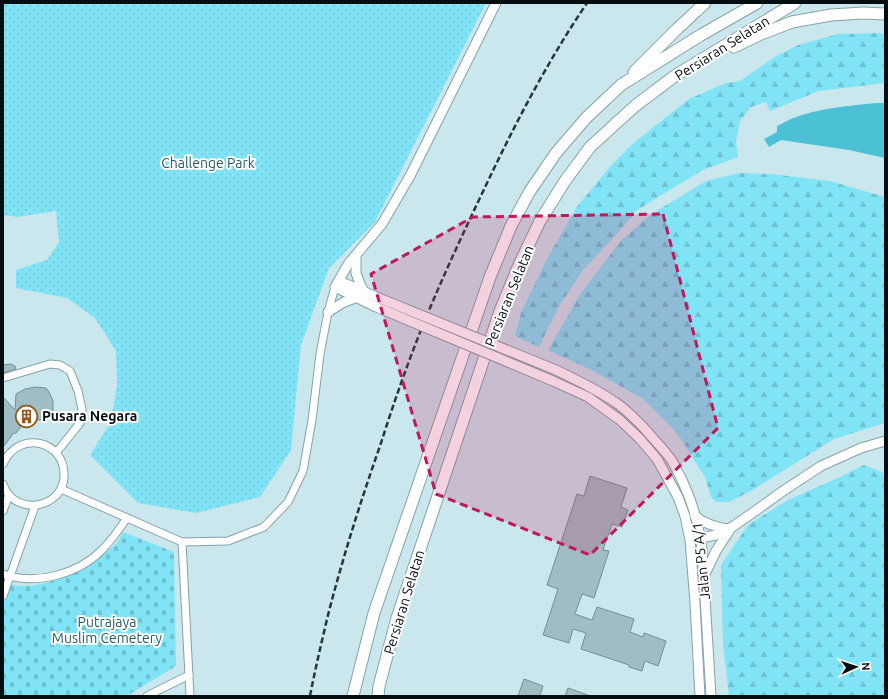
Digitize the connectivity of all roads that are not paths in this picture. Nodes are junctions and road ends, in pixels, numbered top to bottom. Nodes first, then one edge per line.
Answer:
1 (496, 3) edge
2 (705, 3) edge
3 (757, 3) edge
4 (795, 3) edge
5 (885, 14) edge
6 (676, 74) junction
7 (621, 85) junction
8 (356, 255) junction
9 (337, 284) junction
10 (361, 295) junction
11 (376, 302) junction
12 (328, 312) junction
13 (3, 378) edge
14 (885, 441) edge
15 (56, 454) junction
16 (3, 464) edge
17 (3, 484) edge
18 (60, 489) junction
19 (9, 495) junction
20 (35, 506) junction
21 (3, 511) edge
22 (695, 516) junction
23 (126, 518) junction
24 (730, 528) junction
25 (700, 538) junction
26 (690, 540) junction
27 (182, 542) junction
28 (7, 575) edge
29 (704, 577) junction
30 (3, 596) edge
31 (189, 675) junction
32 (147, 696) edge
33 (190, 696) edge
34 (353, 696) edge
35 (378, 696) edge
36 (700, 696) edge
37 (711, 696) edge

1 - 8 street
2 - 7 main road
3 - 7 main road, Persiaran Selatan
4 - 6 main road, Persiaran Selatan
5 - 6 main road
6 - 35 main road, Persiaran Selatan
7 - 34 main road, Persiaran Selatan
8 - 9 street
8 - 10 street
9 - 10 street
9 - 12 street
10 - 11 street
10 - 12 street
11 - 22 street, Jalan P5 A/1, bridge
11 - 26 street, Jalan P5 A/1, bridge
12 - 27 street
13 - 15 street
14 - 24 street
15 - 16 street
15 - 18 street
17 - 19 street
18 - 20 street
18 - 23 street
19 - 20 street
19 - 21 street
20 - 28 street
22 - 24 street
22 - 25 street, Jalan P5 A/1
23 - 27 street
23 - 28 street
24 - 25 street
24 - 29 street
25 - 26 street
25 - 29 street, Jalan P5 A/1
26 - 36 street, Jalan P5 A/1
27 - 31 street
28 - 30 street
29 - 37 street, Jalan P5 A/1
31 - 32 street
31 - 33 street

